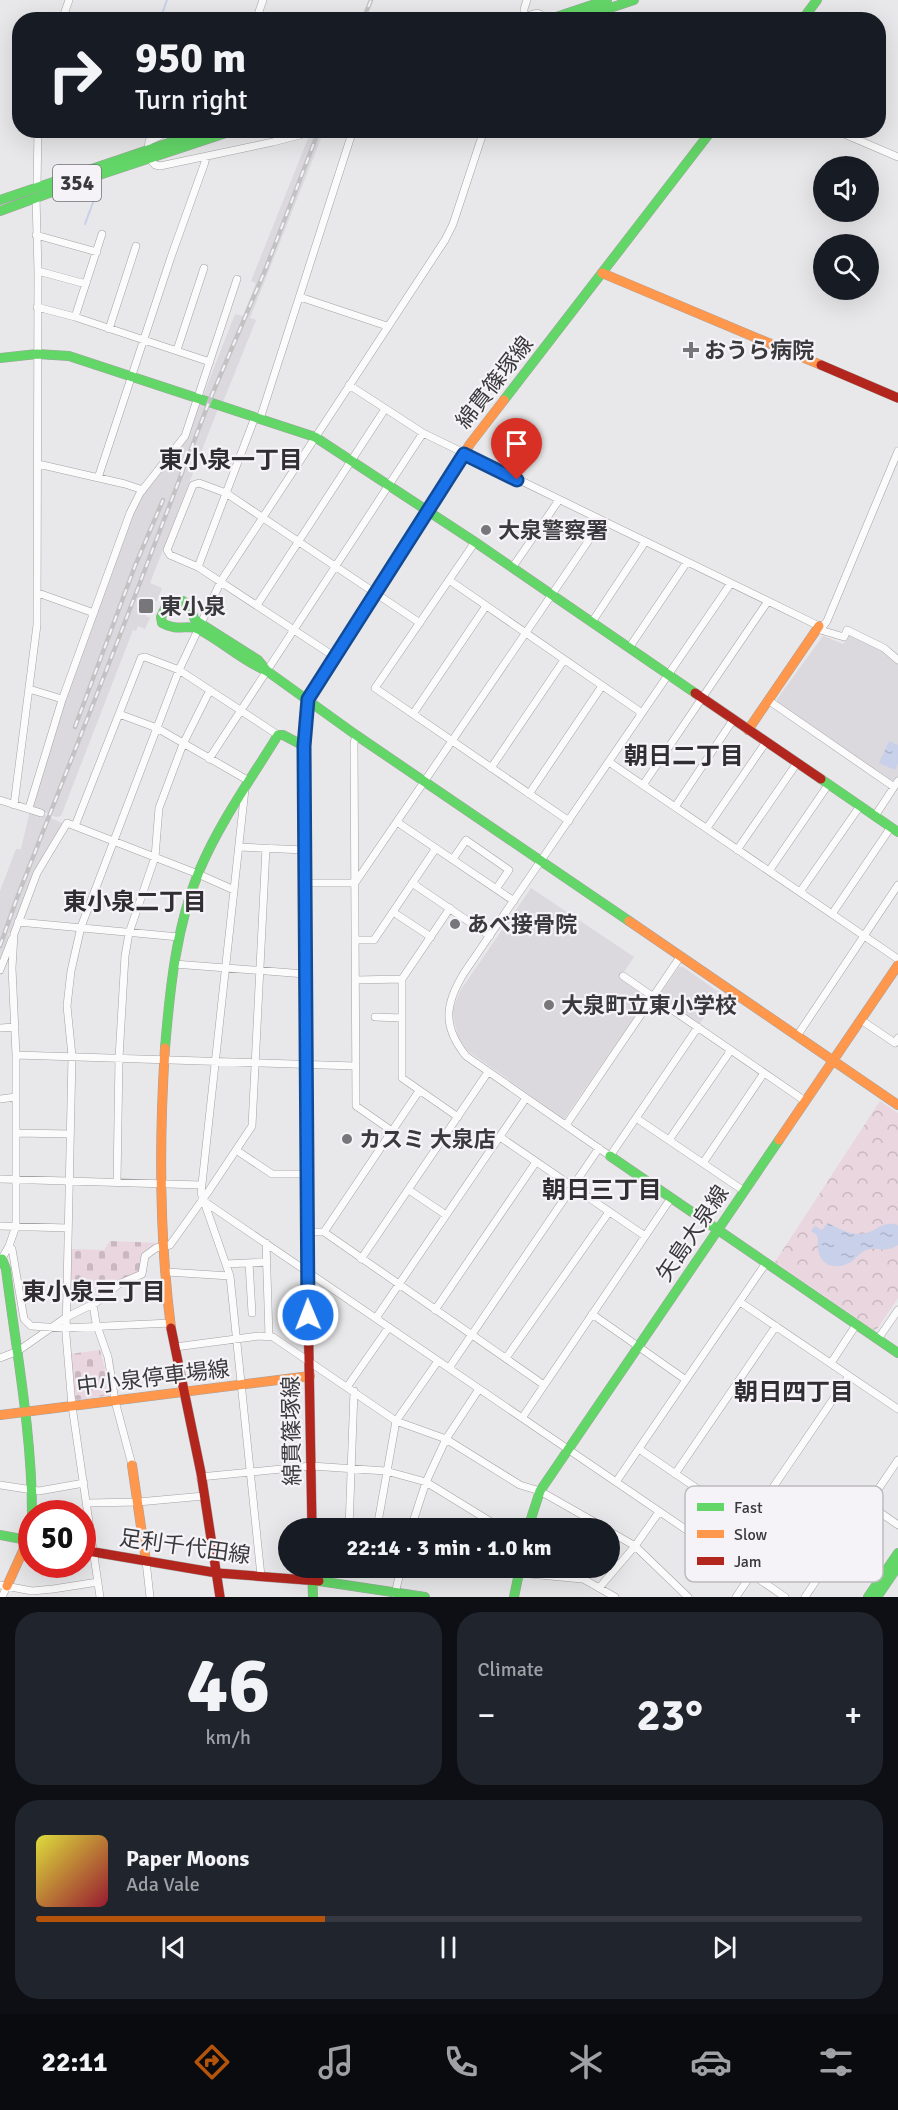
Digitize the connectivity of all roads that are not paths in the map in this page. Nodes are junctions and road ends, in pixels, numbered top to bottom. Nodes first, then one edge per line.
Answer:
1 (607, 0) edge
2 (634, 0) edge
3 (570, 12) edge
4 (598, 12) edge
5 (38, 138) edge
6 (155, 138) edge
7 (188, 138) edge
8 (207, 138) edge
9 (289, 138) edge
10 (350, 138) edge
11 (481, 138) edge
12 (706, 138) edge
13 (854, 138) edge
14 (149, 155) junction
15 (206, 156) junction
16 (898, 157) edge
17 (37, 186) junction
18 (36, 197) junction
19 (0, 200) edge
20 (0, 211) edge
21 (102, 234) dead end
22 (36, 235) junction
23 (136, 246) dead end
24 (97, 252) junction
25 (204, 268) dead end
26 (38, 271) junction
27 (602, 273) junction
28 (237, 279) dead end
29 (86, 284) junction
30 (300, 297) junction
31 (37, 307) junction
32 (75, 317) junction
33 (387, 326) junction
34 (109, 329) junction
35 (145, 340) junction
36 (177, 351) junction
37 (37, 354) junction
38 (0, 358) edge
39 (210, 362) junction
40 (132, 377) junction
41 (349, 385) junction
42 (898, 398) edge
43 (198, 399) junction
44 (385, 409) junction
45 (257, 418) junction
46 (423, 433) junction
47 (315, 437) junction
48 (898, 452) edge
49 (464, 454) junction
50 (352, 461) junction
51 (38, 464) junction
52 (98, 478) junction
53 (388, 484) junction
54 (143, 490) junction
55 (226, 493) junction
56 (559, 500) junction
57 (429, 512) junction
58 (262, 518) junction
59 (602, 521) junction
60 (299, 542) junction
61 (475, 542) junction
62 (645, 542) junction
63 (687, 562) junction
64 (335, 566) junction
65 (198, 567) junction
66 (512, 568) junction
67 (449, 580) junction
68 (221, 581) junction
69 (731, 583) junction
70 (375, 592) junction
71 (38, 593) junction
72 (552, 595) junction
73 (768, 601) junction
74 (257, 605) junction
75 (486, 606) junction
76 (94, 612) junction
77 (592, 622) junction
78 (420, 623) junction
79 (200, 626) junction
80 (818, 627) junction
81 (294, 630) junction
82 (525, 634) junction
83 (628, 648) junction
84 (335, 657) junction
85 (564, 660) junction
86 (898, 660) edge
87 (179, 670) junction
88 (267, 671) junction
89 (668, 675) junction
90 (602, 686) junction
91 (29, 689) junction
92 (210, 690) junction
93 (62, 699) junction
94 (308, 699) junction
95 (702, 699) junction
96 (768, 700) junction
97 (240, 711) junction
98 (642, 713) junction
99 (119, 714) junction
100 (412, 714) junction
101 (733, 720) junction
102 (157, 728) junction
103 (748, 730) junction
104 (278, 735) junction
105 (356, 735) junction
106 (451, 741) junction
107 (766, 742) junction
108 (183, 744) junction
109 (304, 746) junction
110 (209, 759) junction
111 (609, 762) junction
112 (796, 763) junction
113 (491, 768) junction
114 (423, 781) junction
115 (247, 784) junction
116 (896, 784) edge
117 (643, 785) junction
118 (828, 785) junction
119 (529, 794) junction
120 (0, 800) edge
121 (14, 805) junction
122 (860, 806) junction
123 (675, 807) junction
124 (29, 808) junction
125 (41, 813) dead end
126 (874, 816) junction
127 (569, 821) junction
128 (397, 822) junction
129 (75, 826) junction
130 (706, 828) junction
131 (895, 830) edge
132 (114, 841) junction
133 (239, 847) junction
134 (266, 848) junction
135 (436, 848) junction
136 (305, 850) junction
137 (737, 850) junction
138 (155, 856) junction
139 (453, 859) junction
140 (541, 862) junction
141 (769, 871) junction
142 (198, 874) junction
143 (356, 882) junction
144 (305, 883) junction
145 (412, 883) junction
146 (898, 885) edge
147 (496, 889) junction
148 (234, 890) junction
149 (800, 892) junction
150 (514, 901) junction
151 (450, 908) junction
152 (393, 912) junction
153 (832, 914) junction
154 (18, 922) junction
155 (81, 927) junction
156 (129, 933) junction
157 (14, 934) junction
158 (490, 936) junction
159 (864, 936) junction
160 (179, 937) junction
161 (431, 937) junction
162 (355, 940) junction
163 (680, 957) junction
164 (898, 960) edge
165 (174, 964) junction
166 (898, 965) edge
167 (0, 970) edge
168 (225, 970) junction
169 (260, 972) junction
170 (305, 974) junction
171 (623, 976) dead end
172 (402, 979) junction
173 (356, 980) junction
174 (653, 996) junction
175 (375, 1017) dead end
176 (402, 1018) junction
177 (861, 1020) junction
178 (15, 1027) junction
179 (698, 1027) junction
180 (0, 1028) edge
181 (797, 1036) junction
182 (897, 1042) edge
183 (731, 1050) junction
184 (16, 1055) junction
185 (72, 1056) junction
186 (119, 1058) junction
187 (164, 1059) junction
188 (833, 1060) junction
189 (215, 1061) junction
190 (255, 1064) junction
191 (306, 1065) junction
192 (356, 1066) junction
193 (488, 1072) junction
194 (764, 1073) junction
195 (419, 1091) junction
196 (16, 1097) junction
197 (526, 1098) junction
198 (0, 1099) edge
199 (806, 1101) junction
200 (898, 1105) edge
201 (459, 1117) junction
202 (636, 1118) junction
203 (566, 1125) junction
204 (392, 1131) junction
205 (17, 1133) junction
206 (70, 1134) junction
207 (500, 1137) junction
208 (669, 1140) junction
209 (599, 1148) junction
210 (236, 1150) junction
211 (610, 1156) junction
212 (536, 1162) junction
213 (703, 1163) junction
214 (307, 1174) junction
215 (0, 1179) edge
216 (16, 1180) junction
217 (69, 1181) junction
218 (117, 1182) junction
219 (160, 1183) junction
220 (201, 1185) junction
221 (572, 1187) junction
222 (409, 1190) junction
223 (744, 1191) junction
224 (671, 1198) junction
225 (202, 1200) junction
226 (609, 1212) junction
227 (446, 1215) junction
228 (0, 1226) edge
229 (16, 1226) junction
230 (68, 1228) junction
231 (717, 1230) junction
232 (307, 1232) junction
233 (324, 1232) junction
234 (645, 1236) junction
235 (266, 1243) junction
236 (9, 1246) junction
237 (165, 1246) junction
238 (361, 1259) junction
239 (1, 1260) edge
240 (267, 1262) junction
241 (249, 1263) junction
242 (766, 1263) junction
243 (226, 1264) junction
244 (308, 1271) junction
245 (167, 1272) junction
246 (230, 1276) junction
247 (399, 1285) junction
248 (13, 1286) junction
249 (740, 1302) junction
250 (93, 1305) junction
251 (435, 1310) junction
252 (898, 1310) edge
253 (252, 1313) dead end
254 (592, 1314) junction
255 (66, 1318) junction
256 (376, 1318) junction
257 (171, 1323) junction
258 (856, 1325) junction
259 (97, 1326) junction
260 (776, 1326) junction
261 (52, 1327) junction
262 (389, 1327) junction
263 (66, 1328) junction
264 (471, 1335) junction
265 (269, 1336) junction
266 (238, 1339) junction
267 (878, 1339) junction
268 (175, 1347) junction
269 (638, 1347) junction
270 (18, 1351) junction
271 (898, 1353) edge
272 (0, 1358) edge
273 (506, 1358) junction
274 (309, 1360) junction
275 (438, 1361) junction
276 (831, 1363) junction
277 (449, 1368) junction
278 (310, 1376) junction
279 (849, 1376) junction
280 (686, 1380) junction
281 (544, 1384) junction
282 (243, 1385) junction
283 (350, 1389) junction
284 (479, 1389) junction
285 (184, 1393) junction
286 (115, 1401) junction
287 (72, 1406) junction
288 (898, 1410) edge
289 (25, 1412) junction
290 (0, 1415) edge
291 (522, 1418) junction
292 (396, 1421) junction
293 (446, 1439) junction
294 (568, 1449) junction
295 (639, 1449) junction
296 (898, 1460) edge
297 (132, 1465) joint
298 (311, 1466) junction
299 (351, 1468) junction
300 (251, 1471) junction
301 (386, 1472) junction
302 (675, 1474) junction
303 (200, 1477) junction
304 (426, 1482) junction
305 (616, 1482) junction
306 (84, 1483) junction
307 (0, 1485) edge
308 (693, 1486) edge
309 (774, 1486) edge
310 (880, 1486) edge
311 (32, 1491) junction
312 (540, 1491) junction
313 (204, 1496) junction
314 (32, 1500) edge
315 (87, 1500) edge
316 (138, 1502) junction
317 (96, 1503) edge
318 (659, 1512) junction
319 (883, 1514) edge
320 (312, 1518) edge
321 (349, 1518) edge
322 (379, 1518) edge
323 (414, 1518) edge
324 (485, 1518) edge
325 (531, 1518) edge
326 (587, 1518) edge
327 (898, 1525) edge
328 (685, 1530) edge
329 (0, 1535) edge
330 (620, 1537) edge
331 (18, 1538) edge
332 (635, 1546) junction
333 (96, 1552) edge
334 (898, 1553) edge
335 (18, 1561) edge
336 (146, 1561) junction
337 (898, 1566) edge
338 (96, 1567) edge
339 (216, 1573) junction
340 (883, 1575) edge
341 (261, 1576) junction
342 (399, 1578) edge
343 (518, 1578) edge
344 (575, 1578) edge
345 (582, 1579) joint
346 (313, 1580) junction
347 (98, 1582) junction
348 (746, 1582) edge
349 (762, 1582) edge
350 (814, 1582) edge
351 (878, 1582) edge
352 (4, 1586) edge
353 (599, 1588) junction
354 (395, 1595) edge
355 (2, 1597) edge
356 (100, 1597) edge
357 (150, 1597) edge
358 (220, 1597) edge
359 (313, 1597) edge
360 (424, 1597) edge
361 (514, 1597) edge
362 (615, 1597) edge
363 (688, 1597) edge
364 (736, 1597) edge
365 (785, 1597) edge
366 (805, 1597) edge
367 (868, 1597) edge
368 (877, 1597) edge

1 - 3 main road
2 - 4 main road
5 - 17 street
6 - 14 street
7 - 14 main road, 354
8 - 14 main road, 354
9 - 15 street
10 - 30 street
11 - 33 street
12 - 27 main road, 綿貫篠塚線
13 - 16 street
14 - 15 street
14 - 17 main road, 354
14 - 18 main road, 354
15 - 35 street
17 - 18 street
17 - 19 main road, 354
18 - 20 main road, 354
18 - 22 street
21 - 24 street
22 - 24 street
22 - 26 street
23 - 34 street
24 - 29 street
25 - 36 street
26 - 29 street
26 - 31 street
27 - 42 main road
27 - 49 main road, 綿貫篠塚線
28 - 39 street
29 - 32 street
30 - 33 street
30 - 45 street
31 - 32 street
31 - 37 street
32 - 34 street
33 - 41 street
34 - 35 street
35 - 36 street
35 - 40 street
36 - 39 street
37 - 38 main road
37 - 40 main road
37 - 51 street
39 - 43 street
40 - 43 main road
40 - 52 street
41 - 44 street
41 - 47 street
43 - 45 main road
43 - 54 street
44 - 46 street
44 - 50 street
45 - 47 main road
45 - 55 street
46 - 49 street
46 - 53 street
47 - 50 main road
47 - 58 street
48 - 80 street
49 - 56 street
49 - 57 main road, 綿貫篠塚線
50 - 53 main road
50 - 60 street
51 - 52 street
51 - 71 street
52 - 54 street
53 - 57 main road
53 - 64 street
54 - 76 street
55 - 58 street
55 - 65 street
55 - 65 street
56 - 59 street
56 - 66 street
57 - 61 main road
57 - 70 main road, 綿貫篠塚線
58 - 60 street
58 - 68 street
59 - 62 street
59 - 72 street
60 - 64 street
60 - 74 street
61 - 66 main road
61 - 67 street
62 - 63 street
62 - 77 street
63 - 69 street
63 - 83 street
64 - 70 street
64 - 81 street
65 - 68 street
66 - 72 main road
67 - 75 street
67 - 78 street
68 - 74 street
68 - 79 street
69 - 73 street
69 - 89 street
70 - 78 street
70 - 84 main road, 綿貫篠塚線
71 - 76 street
71 - 91 street
72 - 77 main road
72 - 82 street
73 - 80 street
73 - 95 street
74 - 81 street
75 - 82 street
75 - 100 street
76 - 93 street
77 - 83 main road
78 - 100 street
79 - 87 street
79 - 88 main road
80 - 86 street
80 - 96 main road
81 - 84 street
81 - 88 street
82 - 85 street
82 - 106 street
83 - 89 main road
84 - 94 main road, 綿貫篠塚線
85 - 90 street
85 - 113 street
87 - 92 street
87 - 99 street
87 - 102 street
88 - 94 main road
88 - 97 street
89 - 95 main road
89 - 98 street
90 - 98 street
90 - 119 street
91 - 93 street
91 - 121 street
92 - 97 street
92 - 108 street
93 - 124 street
94 - 105 main road
94 - 109 main road, 綿貫篠塚線
95 - 101 main road
95 - 117 street
96 - 103 main road
96 - 116 street
97 - 104 street
97 - 110 street
98 - 111 street
99 - 102 street
99 - 129 street
100 - 106 street
101 - 103 main road
101 - 123 street
102 - 108 street
102 - 132 street
103 - 107 main road
104 - 109 main road
104 - 115 main road
105 - 114 main road
105 - 143 street
106 - 113 street
106 - 114 street
107 - 112 main road
107 - 130 street
108 - 110 street
108 - 138 street
109 - 136 main road, 綿貫篠塚線
110 - 115 street
111 - 117 street
111 - 127 street
112 - 118 main road
112 - 137 street
113 - 119 street
114 - 128 street
114 - 140 main road
115 - 133 street
115 - 142 main road
116 - 126 street
117 - 123 street
118 - 122 main road
118 - 141 street
119 - 127 street
120 - 121 street
121 - 124 street
122 - 126 main road
122 - 149 street
123 - 130 street
124 - 125 street
126 - 131 main road
127 - 140 street
128 - 135 street
128 - 143 street
129 - 132 street
129 - 154 street
130 - 137 street
131 - 153 street
132 - 138 street
132 - 155 street
133 - 134 street
133 - 148 street
134 - 136 street
134 - 169 street
135 - 139 street
135 - 145 street
136 - 144 main road, 綿貫篠塚線
137 - 141 street
138 - 142 street
138 - 156 street
139 - 147 street
139 - 147 street
140 - 150 street
140 - 163 main road
141 - 149 street
142 - 148 street
142 - 160 main road
143 - 144 street
143 - 162 street
144 - 170 main road, 綿貫篠塚線
145 - 151 street
145 - 152 street
146 - 159 street
147 - 150 street
148 - 168 street
149 - 153 street
150 - 158 street
151 - 158 street
151 - 161 street
152 - 161 street
152 - 162 street
153 - 159 street
154 - 155 street
154 - 157 street
155 - 156 street
155 - 185 street
156 - 160 street
156 - 186 street
157 - 167 street
157 - 178 street
158 - 193 street
159 - 164 street
159 - 181 street
160 - 165 main road
161 - 172 street
162 - 173 street
163 - 174 street
163 - 181 main road
165 - 168 street
165 - 187 main road
166 - 177 main road, 矢島大泉線
168 - 169 street
168 - 189 street
169 - 170 street
169 - 190 street
170 - 191 main road, 綿貫篠塚線
171 - 174 street
172 - 173 street
172 - 176 street
173 - 192 street
174 - 179 street
174 - 203 street
175 - 176 street
176 - 195 street
177 - 182 street
177 - 188 main road, 矢島大泉線
178 - 180 street
178 - 184 street
179 - 183 street
179 - 202 street
181 - 188 main road
183 - 194 street
183 - 208 street
184 - 185 street
184 - 196 street
185 - 186 street
185 - 206 street
186 - 187 street
186 - 218 street
187 - 189 street
187 - 219 main road
188 - 199 main road, 矢島大泉線
188 - 200 main road
189 - 190 street
189 - 220 street
190 - 191 street
190 - 210 street
191 - 192 street
191 - 214 main road, 綿貫篠塚線
192 - 204 street
193 - 197 street
193 - 201 street
194 - 199 street
194 - 213 street
195 - 201 street
195 - 204 street
196 - 198 street
196 - 205 street
197 - 203 street
197 - 207 street
199 - 223 main road, 矢島大泉線
201 - 222 street
202 - 208 street
202 - 211 street
203 - 209 street
204 - 233 street
205 - 206 street
205 - 216 street
206 - 217 street
207 - 212 street
207 - 227 street
208 - 213 street
209 - 211 street
209 - 221 street
210 - 214 street
210 - 225 street
211 - 224 main road
212 - 221 street
212 - 251 street
213 - 223 street
214 - 232 main road, 綿貫篠塚線
215 - 216 street
216 - 217 street
216 - 229 street
217 - 218 street
217 - 230 street
218 - 219 street
219 - 220 street
219 - 237 main road
220 - 225 street
221 - 226 street
221 - 264 street
222 - 227 street
222 - 238 street
223 - 231 main road, 矢島大泉線
224 - 231 main road
224 - 234 street
225 - 235 street
225 - 237 street
225 - 243 street
226 - 234 street
226 - 273 street
227 - 247 street
228 - 229 street
229 - 230 street
229 - 236 street
230 - 255 street
231 - 242 main road
231 - 269 main road, 矢島大泉線
232 - 233 street
232 - 244 main road, 綿貫篠塚線
233 - 238 street
234 - 254 street
235 - 240 street
235 - 244 street
236 - 239 street
236 - 248 street
237 - 245 main road
237 - 250 street
238 - 247 street
239 - 248 main road
240 - 241 street
240 - 265 street
241 - 243 street
241 - 253 street
242 - 249 street
242 - 258 main road
243 - 246 street
244 - 256 street
244 - 274 main road, 綿貫篠塚線
245 - 246 street
245 - 257 main road
246 - 266 street
247 - 251 street
247 - 256 street
248 - 261 street
248 - 270 main road
249 - 260 street
249 - 280 street
250 - 255 street
250 - 259 street
251 - 264 street
252 - 267 street
254 - 269 street
254 - 281 street
255 - 261 street
255 - 263 street
256 - 262 street
257 - 259 street
257 - 268 main road
258 - 267 main road
258 - 276 street
259 - 263 street
259 - 286 street
260 - 276 street
260 - 302 street
261 - 263 street
261 - 270 street
262 - 275 street
262 - 283 street
263 - 287 street
264 - 273 street
264 - 277 street
265 - 266 street
265 - 274 street
266 - 268 street
266 - 282 street
267 - 271 main road
268 - 285 main road
269 - 280 street
269 - 294 main road, 矢島大泉線
270 - 272 street
270 - 289 main road
273 - 281 street
274 - 278 main road, 綿貫篠塚線
274 - 283 street
275 - 277 street
275 - 292 street
276 - 279 street
277 - 284 street
278 - 282 main road, 中小泉停車場線
278 - 298 main road, 綿貫篠塚線
279 - 288 street
279 - 309 street
280 - 295 street
281 - 291 street
282 - 285 main road, 中小泉停車場線
282 - 300 street
283 - 292 street
283 - 299 street
284 - 291 street
284 - 293 street
285 - 286 main road, 中小泉停車場線
285 - 303 main road
286 - 287 main road, 中小泉停車場線
286 - 297 street
287 - 289 main road, 中小泉停車場線
287 - 306 street
289 - 290 main road, 中小泉停車場線
289 - 311 main road
291 - 294 street
292 - 293 street
292 - 301 street
293 - 304 street
293 - 312 street
294 - 305 street
294 - 312 main road, 矢島大泉線
295 - 302 street
295 - 305 street
296 - 310 street
297 - 316 main road
298 - 299 street
298 - 300 street
298 - 320 main road, 綿貫篠塚線
299 - 301 street
299 - 321 street
300 - 303 street
300 - 341 street
301 - 304 street
301 - 322 street
302 - 308 street
303 - 313 main road
304 - 323 street
304 - 324 street
305 - 318 street
306 - 311 street
306 - 315 street
307 - 311 street
311 - 314 main road
312 - 325 main road, 矢島大泉線
312 - 326 street
313 - 316 street
313 - 339 main road
316 - 317 street
316 - 336 main road
318 - 328 street
318 - 332 street
319 - 327 street
329 - 331 main road
330 - 332 street
332 - 353 street
332 - 363 street
333 - 336 main road, 足利千代田線
334 - 340 main road
335 - 352 main road
336 - 339 main road, 足利千代田線
336 - 357 street
337 - 368 main road
338 - 347 street
339 - 341 main road, 足利千代田線
339 - 358 main road
341 - 346 main road, 足利千代田線
342 - 354 street
343 - 361 main road
344 - 345 street
345 - 353 street
346 - 354 main road, 足利千代田線
346 - 359 main road
347 - 352 street
347 - 356 street
348 - 364 street
349 - 365 street
350 - 366 street
351 - 367 main road
352 - 355 street
353 - 362 street
354 - 360 main road, 足利千代田線

